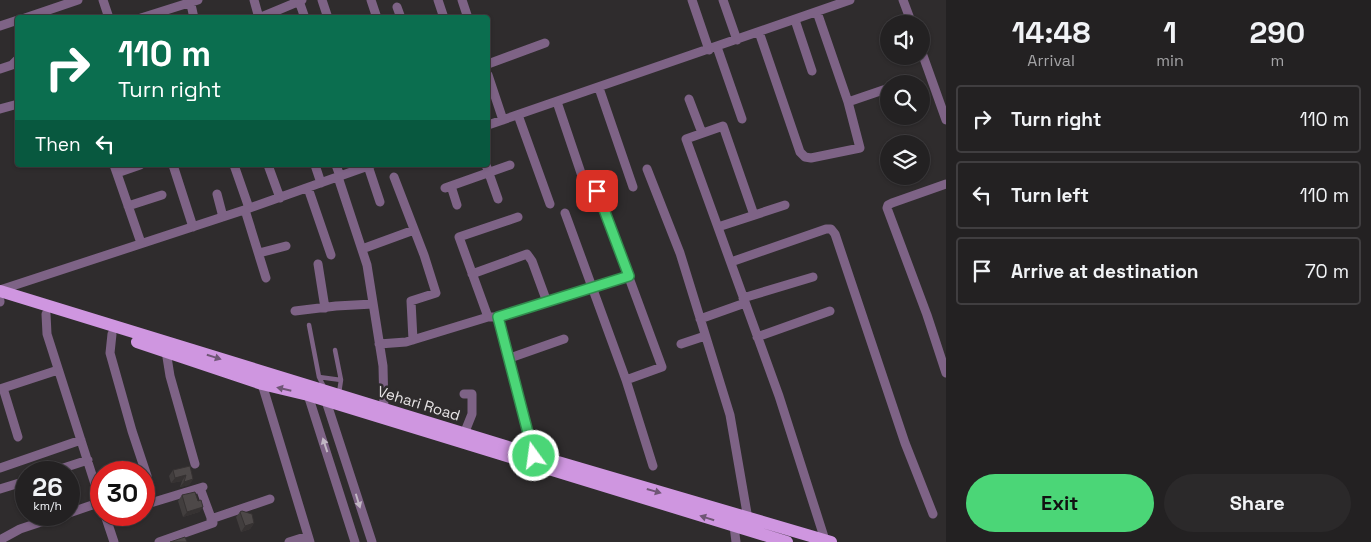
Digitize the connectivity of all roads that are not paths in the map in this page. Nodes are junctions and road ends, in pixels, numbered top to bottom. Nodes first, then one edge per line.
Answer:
1 (78, 0) edge
2 (103, 0) edge
3 (254, 0) edge
4 (322, 0) edge
5 (371, 0) edge
6 (438, 0) edge
7 (462, 0) edge
8 (692, 0) edge
9 (723, 0) edge
10 (850, 0) edge
11 (903, 0) edge
12 (193, 1) edge
13 (301, 1) edge
14 (397, 7) dead end
15 (821, 7) edge
16 (34, 15) edge
17 (108, 15) edge
18 (150, 15) edge
19 (194, 15) edge
20 (258, 15) edge
21 (264, 15) edge
22 (304, 15) edge
23 (327, 15) edge
24 (376, 15) edge
25 (400, 15) edge
26 (443, 15) edge
27 (467, 15) edge
28 (909, 15) edge
29 (795, 20) junction
30 (15, 21) edge
31 (0, 26) edge
32 (759, 32) junction
33 (737, 40) junction
34 (545, 43) dead end
35 (713, 48) junction
36 (15, 63) edge
37 (490, 63) edge
38 (926, 65) edge
39 (0, 69) edge
40 (812, 70) dead end
41 (490, 81) edge
42 (599, 88) junction
43 (880, 91) edge
44 (690, 99) dead end
45 (557, 102) junction
46 (848, 102) junction
47 (15, 105) edge
48 (0, 109) edge
49 (518, 115) junction
50 (742, 119) dead end
51 (503, 120) junction
52 (946, 120) edge
53 (490, 124) edge
54 (702, 133) junction
55 (510, 165) dead end
56 (128, 167) edge
57 (174, 167) edge
58 (235, 167) edge
59 (269, 167) edge
60 (316, 167) edge
61 (337, 167) edge
62 (370, 167) edge
63 (352, 168) edge
64 (115, 169) edge
65 (487, 169) edge
66 (647, 169) dead end
67 (339, 176) junction
68 (394, 177) dead end
69 (583, 179) dead end
70 (321, 183) junction
71 (946, 184) edge
72 (633, 187) dead end
73 (308, 188) junction
74 (597, 191) dead end
75 (162, 194) dead end
76 (216, 194) dead end
77 (280, 198) junction
78 (498, 199) dead end
79 (380, 202) dead end
80 (550, 204) dead end
81 (457, 205) dead end
82 (785, 205) dead end
83 (128, 206) junction
84 (247, 209) junction
85 (566, 213) dead end
86 (754, 215) junction
87 (224, 217) junction
88 (518, 217) dead end
89 (193, 226) junction
90 (718, 227) junction
91 (414, 230) junction
92 (141, 243) junction
93 (286, 246) dead end
94 (362, 249) junction
95 (259, 253) junction
96 (332, 256) dead end
97 (731, 262) junction
98 (318, 264) dead end
99 (472, 274) junction
100 (629, 276) junction
101 (813, 276) dead end
102 (266, 278) dead end
103 (592, 288) junction
104 (0, 290) edge
105 (744, 300) junction
106 (0, 301) edge
107 (547, 302) junction
108 (373, 304) junction
109 (325, 308) junction
110 (830, 310) dead end
111 (295, 311) dead end
112 (46, 314) junction
113 (488, 317) junction
114 (498, 317) junction
115 (700, 319) junction
116 (309, 325) dead end
117 (112, 334) junction
118 (706, 336) junction
119 (758, 337) junction
120 (413, 340) junction
121 (564, 340) dead end
122 (379, 344) junction
123 (681, 344) dead end
124 (335, 350) dead end
125 (166, 351) junction
126 (510, 358) junction
127 (945, 368) edge
128 (58, 370) junction
129 (341, 380) junction
130 (626, 380) junction
131 (262, 384) junction
132 (2, 389) edge
133 (318, 390) junction
134 (464, 394) dead end
135 (339, 396) junction
136 (384, 409) junction
137 (464, 434) junction
138 (18, 437) dead end
139 (81, 440) junction
140 (534, 456) junction
141 (88, 460) junction
142 (142, 461) edge
143 (346, 462) junction
144 (80, 463) edge
145 (194, 464) dead end
146 (90, 466) edge
147 (332, 466) junction
148 (653, 466) dead end
149 (0, 468) edge
150 (352, 480) junction
151 (15, 485) edge
152 (338, 485) junction
153 (0, 490) edge
154 (270, 499) dead end
155 (155, 502) edge
156 (933, 514) dead end
157 (748, 519) junction
158 (211, 520) junction
159 (29, 526) edge
160 (109, 526) edge
161 (734, 526) junction
162 (309, 539) edge
163 (0, 540) edge
164 (828, 541) edge
165 (114, 542) edge
166 (159, 542) edge
167 (289, 542) edge
168 (355, 542) edge
169 (372, 542) edge
170 (736, 542) edge
171 (787, 542) edge

1 - 16 street
2 - 17 street
3 - 20 street
4 - 23 street
5 - 24 street
6 - 26 street
7 - 27 street
8 - 35 street
9 - 33 street
10 - 15 street
11 - 28 street
12 - 18 street
12 - 19 street
13 - 21 street
13 - 22 street
14 - 25 street
15 - 29 street
15 - 46 street
29 - 32 street
29 - 40 street
30 - 31 street
32 - 33 street
32 - 46 street
33 - 35 street
34 - 37 street
35 - 42 street
35 - 50 street
36 - 39 street
38 - 52 street
41 - 51 street
42 - 45 street
42 - 72 street
43 - 46 street
44 - 54 street
45 - 49 street
45 - 69 street
47 - 48 street
49 - 51 street
49 - 80 street
51 - 53 street
54 - 86 street
54 - 90 street
55 - 65 street
56 - 64 street
57 - 89 street
58 - 84 street
59 - 77 street
60 - 70 street
61 - 67 street
62 - 79 street
63 - 67 street
64 - 83 street
65 - 78 street
65 - 81 street
66 - 115 street
67 - 70 street
67 - 94 street
68 - 91 street
70 - 73 street
71 - 127 street
73 - 77 street
73 - 96 street
74 - 100 street
75 - 83 street
76 - 87 street
77 - 84 street
82 - 86 street
83 - 92 street
84 - 87 street
84 - 95 street
85 - 103 street
86 - 90 street
87 - 89 street
88 - 99 street
89 - 92 street
90 - 97 street
91 - 94 street
91 - 120 street
92 - 104 street
93 - 95 street
94 - 108 street
95 - 102 street
97 - 105 street
97 - 156 street
98 - 109 street
99 - 107 street
99 - 113 street
100 - 103 street
100 - 130 street
101 - 105 street
103 - 107 street
103 - 130 street
104 -> 133 main road, Vehari Road
105 - 115 street
105 - 119 street
106 - 112 main road, Vehari Road
107 - 114 street
108 - 109 street
108 - 122 street
109 - 111 street
110 - 119 street
112 - 117 main road, Vehari Road
112 - 128 street
113 - 114 street
113 - 120 street
114 - 126 street
115 - 118 street
116 - 133 lane
117 - 125 main road, Vehari Road
117 - 142 street
118 - 123 street
118 - 157 street
119 - 164 street
120 - 122 street
121 - 126 street
122 - 136 street
124 - 129 lane
125 - 131 main road, Vehari Road
125 - 145 street
126 - 140 street
128 - 132 street
128 - 139 street
129 - 133 lane
129 - 135 lane
130 - 148 street
133 -> 131 main road, Vehari Road
131 - 162 street
132 - 138 street
133 - 135 main road, Vehari Road
133 - 143 street
147 -> 133 street
161 -> 133 main road, Vehari Road
134 - 137 street
135 - 136 main road, Vehari Road
136 - 137 main road, Vehari Road
137 - 140 main road, Vehari Road
139 - 141 street
139 - 149 street
140 -> 157 main road, Vehari Road
141 - 144 street
141 - 146 street
143 - 147 street
143 - 150 street
147 - 152 street
150 - 152 street
150 -> 169 street
151 - 153 street
152 - 168 street
154 - 158 street
155 - 158 street
157 - 164 main road, Vehari Road
158 - 166 street
159 - 163 street
160 - 165 street
161 - 170 street
161 - 171 main road, Vehari Road
162 - 167 street

